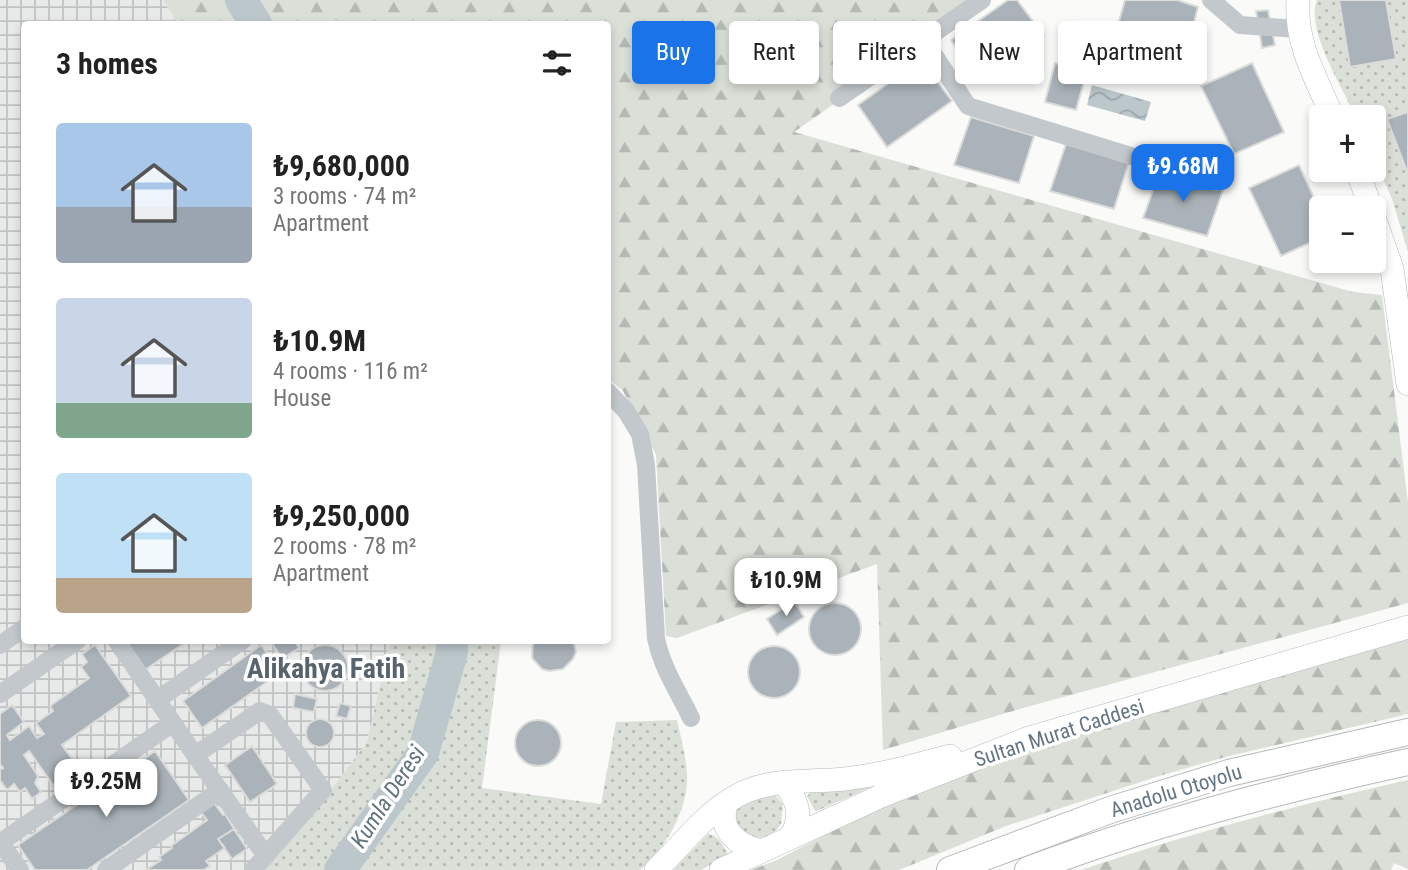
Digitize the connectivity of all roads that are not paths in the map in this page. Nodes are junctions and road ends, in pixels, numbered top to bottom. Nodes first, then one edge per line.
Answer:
1 (982, 0) edge
2 (1211, 0) edge
3 (1298, 0) edge
4 (941, 29) edge
5 (1298, 29) junction
6 (941, 65) edge
7 (860, 84) edge
8 (839, 98) dead end
9 (1329, 105) edge
10 (1216, 182) dead end
11 (1386, 251) edge
12 (1408, 384) edge
13 (611, 395) edge
14 (1408, 627) edge
15 (21, 630) edge
16 (72, 644) edge
17 (119, 644) edge
18 (237, 644) edge
19 (0, 645) edge
20 (0, 694) edge
21 (157, 700) junction
22 (691, 718) dead end
23 (173, 723) junction
24 (1408, 732) edge
25 (1028, 738) junction
26 (195, 755) junction
27 (1408, 762) edge
28 (783, 782) junction
29 (220, 790) junction
30 (727, 802) junction
31 (791, 837) junction
32 (0, 842) edge
33 (760, 851) junction
34 (266, 856) junction
35 (20, 870) edge
36 (106, 870) edge
37 (253, 870) edge
38 (656, 870) edge
39 (721, 870) edge
40 (950, 870) edge
41 (1028, 870) edge

1 - 4 lane
2 - 5 lane
3 - 5 main road
5 - 9 main road
6 - 10 lane
7 - 8 lane
11 - 12 main road
13 - 22 lane
14 - 25 main road, Sultan Murat Caddesi
15 - 19 lane
16 - 20 lane
17 - 21 lane
18 - 21 lane
21 - 23 lane
23 - 26 lane
23 - 32 lane
24 - 40 highway, Anadolu Otoyolu
25 - 28 main road
25 - 31 main road, Sultan Murat Caddesi
26 - 29 lane
26 - 34 lane
27 - 41 highway, Anadolu Otoyolu
28 - 30 main road
28 - 31 main road
29 - 34 lane
29 - 36 lane
30 - 33 main road
30 - 38 main road
31 - 33 main road, Sultan Murat Caddesi
32 - 35 lane
33 - 39 main road, Sultan Murat Caddesi
34 - 37 lane

